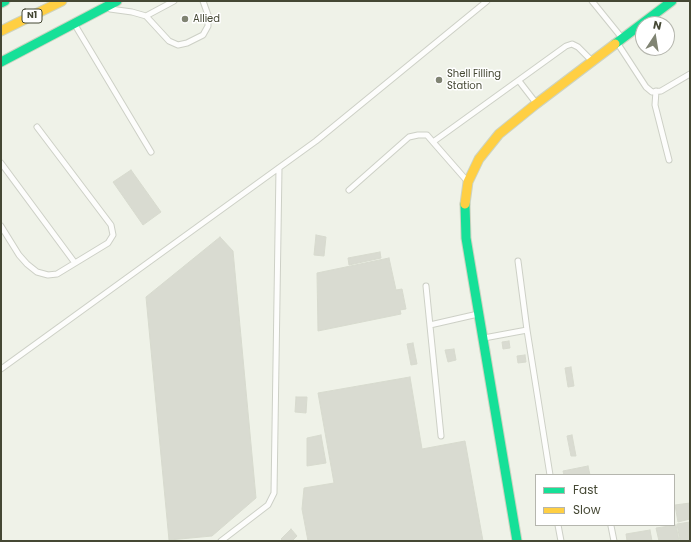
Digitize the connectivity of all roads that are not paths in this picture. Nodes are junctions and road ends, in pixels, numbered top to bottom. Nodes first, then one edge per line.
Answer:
1 (5, 1) edge
2 (62, 1) edge
3 (117, 1) edge
4 (174, 1) edge
5 (203, 1) edge
6 (487, 1) edge
7 (592, 1) edge
8 (672, 1) edge
9 (1, 3) edge
10 (105, 8) junction
11 (146, 16) junction
12 (75, 24) junction
13 (1, 31) edge
14 (620, 41) junction
15 (1, 62) edge
16 (592, 62) junction
17 (690, 74) edge
18 (519, 81) junction
19 (656, 91) junction
20 (536, 104) junction
21 (37, 127) dead end
22 (434, 142) junction
23 (151, 152) dead end
24 (669, 160) dead end
25 (1, 163) edge
26 (279, 168) junction
27 (468, 182) junction
28 (349, 190) dead end
29 (1, 226) edge
30 (518, 261) dead end
31 (75, 263) junction
32 (426, 286) dead end
33 (479, 314) junction
34 (430, 325) junction
35 (527, 330) junction
36 (483, 338) junction
37 (1, 369) edge
38 (441, 436) dead end
39 (550, 474) edge
40 (558, 526) edge
41 (611, 526) dead end
42 (221, 541) edge
43 (517, 541) edge
44 (561, 541) edge
45 (614, 541) edge

1 - 9 main road
2 - 13 main road, N1
3 - 10 main road
4 - 11 lane
5 - 11 lane
6 - 26 lane
7 - 14 lane
8 - 14 main road
10 - 11 lane
10 - 12 main road
12 - 15 main road
12 - 23 lane
14 - 16 main road
14 - 19 lane
16 - 18 lane
16 - 20 main road
17 - 19 lane
18 - 20 lane
18 - 22 lane
19 - 24 lane
20 - 27 main road
21 - 31 lane
22 - 27 lane
22 - 28 lane
25 - 31 lane
26 - 37 lane
26 - 42 lane
27 - 33 main road
29 - 31 lane
30 - 35 lane
32 - 34 lane
33 - 34 lane
33 - 36 main road
34 - 38 lane
35 - 36 lane
35 - 39 lane
36 - 43 main road
40 - 44 lane
41 - 45 lane

